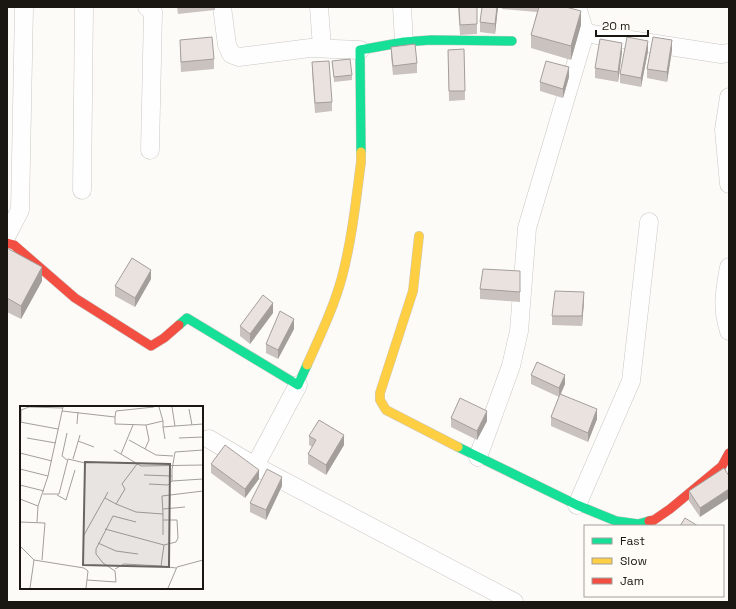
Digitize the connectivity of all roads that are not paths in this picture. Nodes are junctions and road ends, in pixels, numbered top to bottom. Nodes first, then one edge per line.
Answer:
1 (24, 7) edge
2 (84, 7) edge
3 (147, 7) edge
4 (222, 7) edge
5 (319, 7) edge
6 (402, 7) edge
7 (577, 7) edge
8 (585, 33) junction
9 (512, 41) dead end
10 (404, 42) junction
11 (322, 48) junction
12 (360, 50) junction
13 (729, 53) edge
14 (729, 97) edge
15 (150, 150) dead end
16 (729, 184) edge
17 (82, 190) dead end
18 (649, 222) dead end
19 (7, 235) edge
20 (419, 236) dead end
21 (7, 243) edge
22 (729, 267) edge
23 (729, 331) edge
24 (298, 385) junction
25 (209, 439) dead end
26 (729, 453) edge
27 (478, 457) junction
28 (255, 466) junction
29 (577, 505) junction
30 (514, 602) edge

1 - 19 street
2 - 17 street
3 - 15 street
4 - 11 street
5 - 11 street
6 - 10 street
7 - 8 street
8 - 13 street
8 - 27 street
9 - 10 street
10 - 12 street
11 - 12 street
12 - 24 street
14 - 16 street
18 - 29 street
20 - 27 street
21 - 24 street
22 - 23 street
24 - 28 street
25 - 28 street
26 - 29 street
27 - 29 street
28 - 30 street

